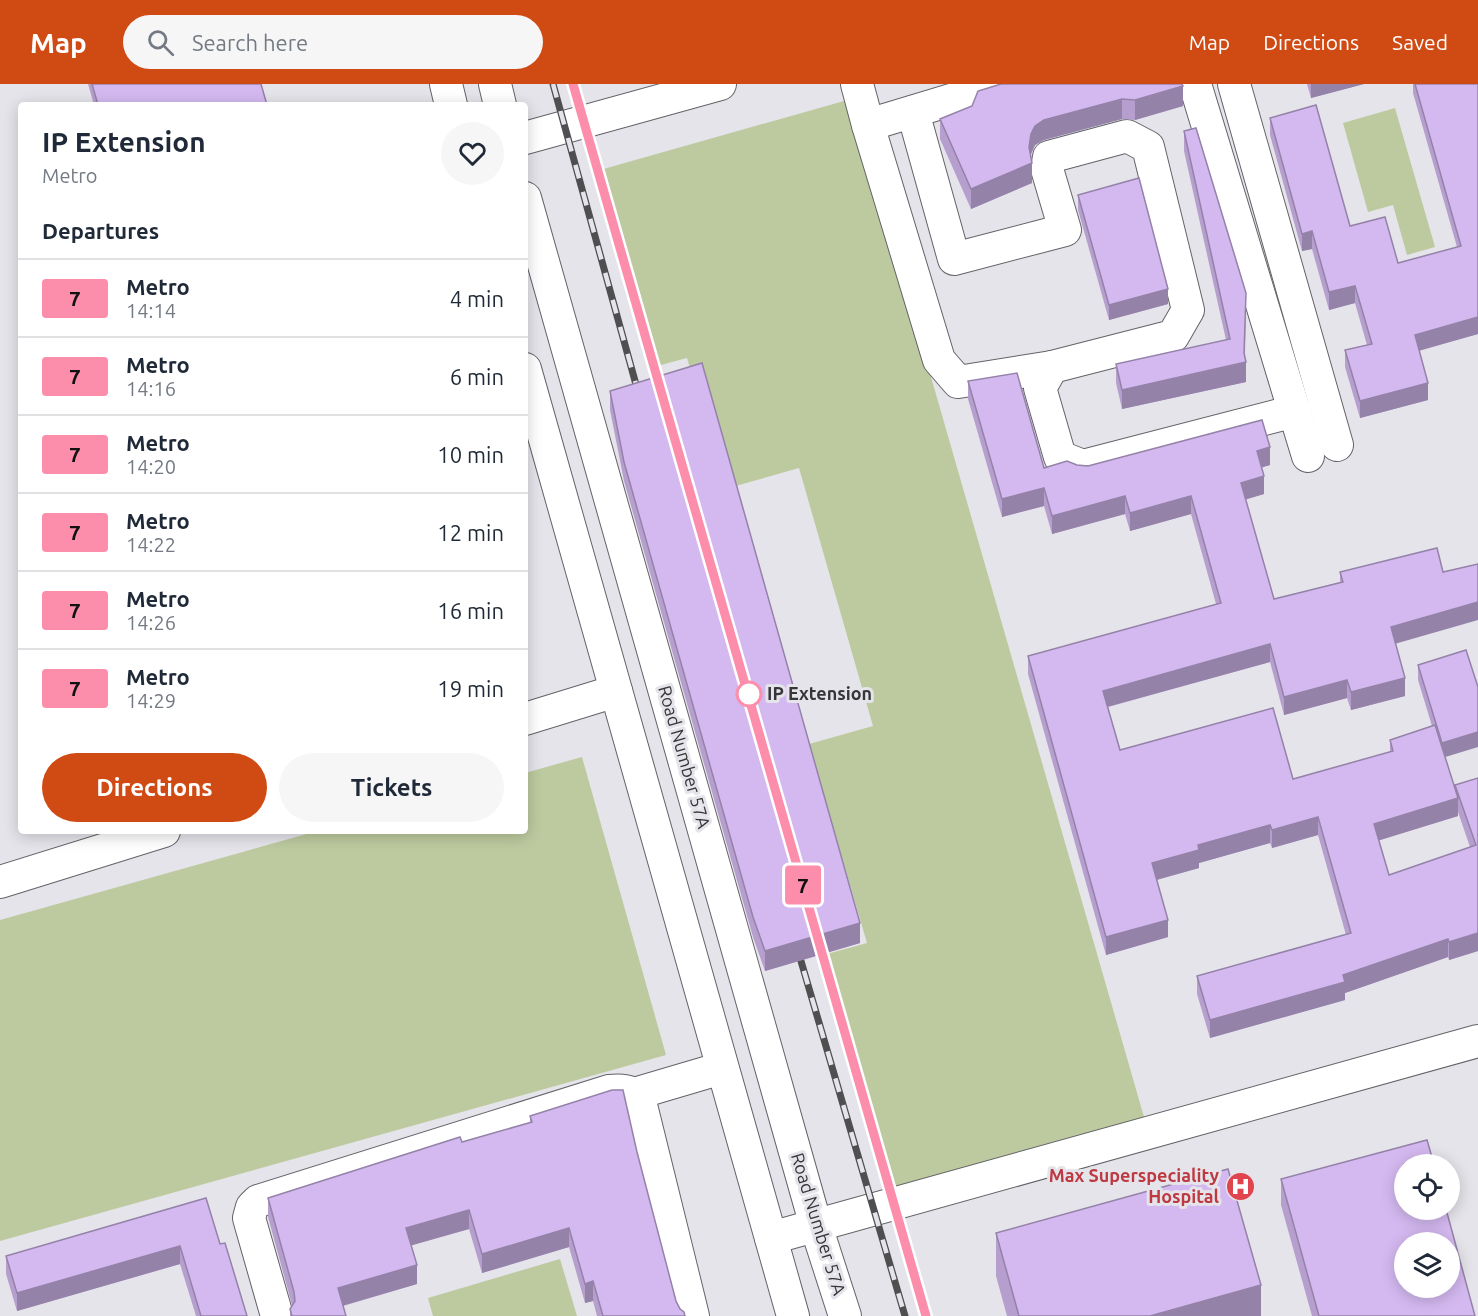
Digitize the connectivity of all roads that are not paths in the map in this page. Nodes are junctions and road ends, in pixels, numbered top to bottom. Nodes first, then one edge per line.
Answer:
1 (446, 84) edge
2 (495, 84) edge
3 (720, 84) edge
4 (857, 84) edge
5 (1004, 84) edge
6 (1196, 84) edge
7 (1234, 84) edge
8 (450, 102) edge
9 (499, 102) edge
10 (913, 112) junction
11 (868, 125) junction
12 (528, 137) edge
13 (528, 209) edge
14 (1052, 367) junction
15 (528, 380) edge
16 (1295, 411) junction
17 (1337, 445) dead end
18 (1308, 456) dead end
19 (616, 691) junction
20 (528, 718) edge
21 (154, 834) edge
22 (0, 882) edge
23 (1478, 1041) edge
24 (722, 1068) junction
25 (634, 1094) junction
26 (816, 1226) junction
27 (771, 1238) junction
28 (277, 1316) edge
29 (693, 1316) edge
30 (793, 1316) edge
31 (845, 1316) edge

1 - 8 street
2 - 9 street
3 - 12 street
4 - 11 street
5 - 10 street
6 - 16 street
7 - 17 street
10 - 11 street
10 - 14 street
11 - 14 street
13 - 26 street, Road Number 57A
14 - 16 street
15 - 19 street
16 - 18 street
19 - 20 street
19 - 24 street
21 - 22 street
23 - 26 street
24 - 25 street
24 - 27 street
25 - 28 street
25 - 29 street
26 - 27 street
26 - 31 street, Road Number 57A
27 - 30 street

